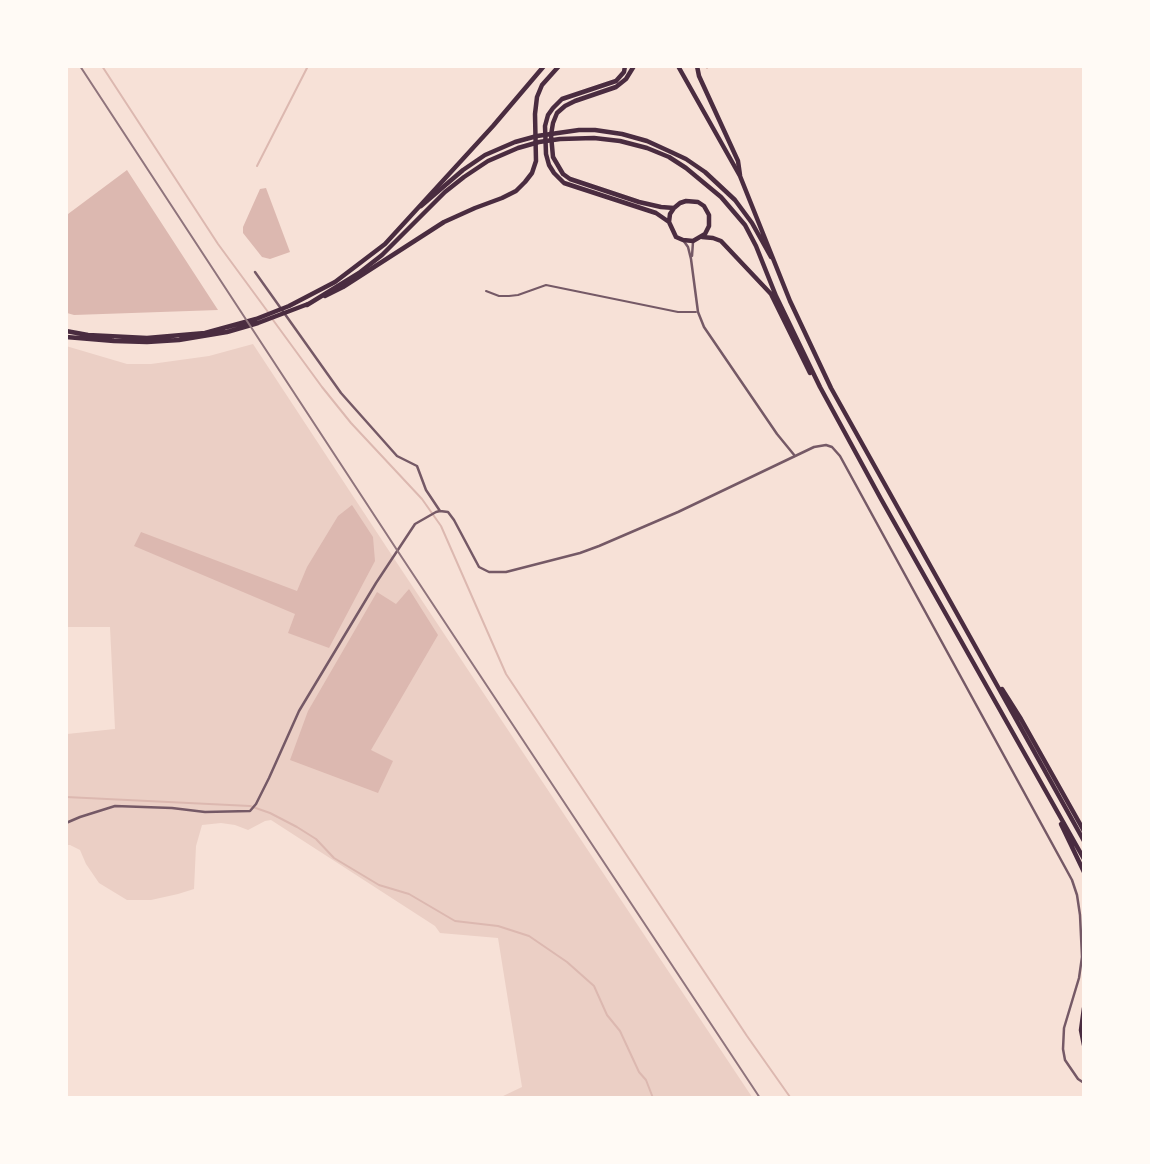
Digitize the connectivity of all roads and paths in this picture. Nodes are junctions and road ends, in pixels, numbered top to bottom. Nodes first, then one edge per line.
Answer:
1 (544, 66) edge
2 (559, 66) edge
3 (625, 66) edge
4 (634, 66) edge
5 (678, 66) edge
6 (697, 66) edge
7 (740, 176) junction
8 (421, 205) junction
9 (674, 208) junction
10 (669, 222) junction
11 (702, 237) junction
12 (683, 240) junction
13 (694, 241) junction
14 (691, 259) junction
15 (255, 272) dead end
16 (779, 273) junction
17 (486, 290) dead end
18 (307, 305) junction
19 (291, 309) junction
20 (698, 312) junction
21 (66, 334) edge
22 (820, 387) junction
23 (795, 456) junction
24 (438, 512) junction
25 (977, 650) junction
26 (1045, 792) junction
27 (66, 823) edge
28 (1083, 831) edge
29 (1083, 841) edge
30 (1083, 859) edge
31 (1083, 872) edge
32 (1083, 1008) edge
33 (1083, 1045) edge
34 (1083, 1083) edge

1 - 8 main road
2 - 18 main road
3 - 10 main road
4 - 9 main road
5 - 7 main road
6 - 7 main road
7 - 16 main road
8 - 16 main road
8 - 19 main road
9 - 10 main road
9 - 11 main road
10 - 12 main road
11 - 13 main road
11 - 22 main road
12 - 13 main road
12 - 14 street
13 - 14 street
14 - 20 street
15 - 24 street
16 - 25 main road
17 - 20 lane
18 - 19 main road
18 - 22 main road
19 - 21 main road
20 - 23 street
22 - 26 main road
23 - 24 street
23 - 34 street
24 - 27 street
25 - 28 main road
25 - 29 main road
26 - 30 main road
26 - 31 main road
32 - 33 main road

